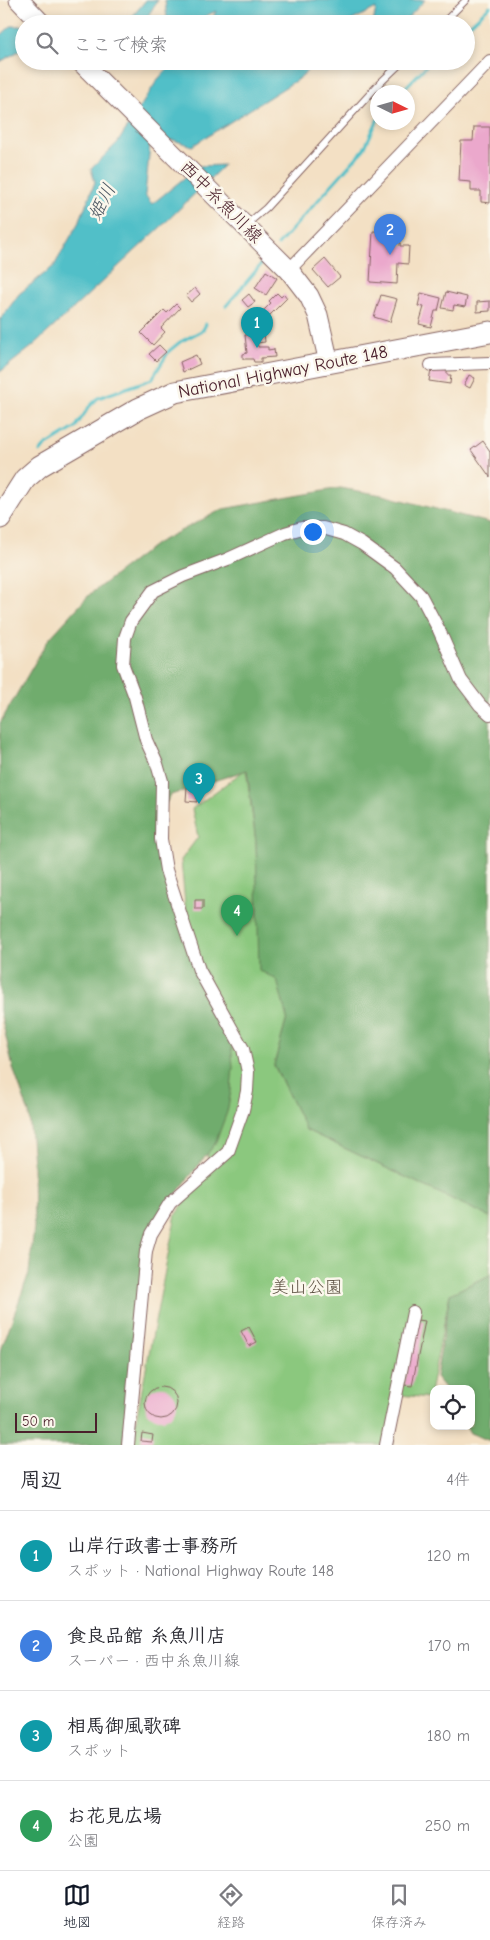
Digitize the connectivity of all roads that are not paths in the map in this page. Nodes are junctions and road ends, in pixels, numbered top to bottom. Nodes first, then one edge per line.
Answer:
1 (19, 0) edge
2 (466, 0) edge
3 (33, 15) edge
4 (451, 15) edge
5 (490, 61) edge
6 (89, 70) edge
7 (394, 70) edge
8 (243, 224) junction
9 (288, 270) junction
10 (490, 332) edge
11 (329, 363) junction
12 (490, 363) edge
13 (431, 365) dead end
14 (0, 518) edge
15 (490, 714) edge
16 (413, 1312) dead end
17 (128, 1445) edge
18 (386, 1445) edge

1 - 3 main road
2 - 4 lane
5 - 9 street
6 - 8 main road, 西中糸魚川線
7 - 8 lane
8 - 9 main road, 西中糸魚川線
9 - 11 main road, 西中糸魚川線
10 - 11 highway, National Highway Route 148
11 - 14 highway, National Highway Route 148
12 - 13 street
15 - 17 street
16 - 18 street

